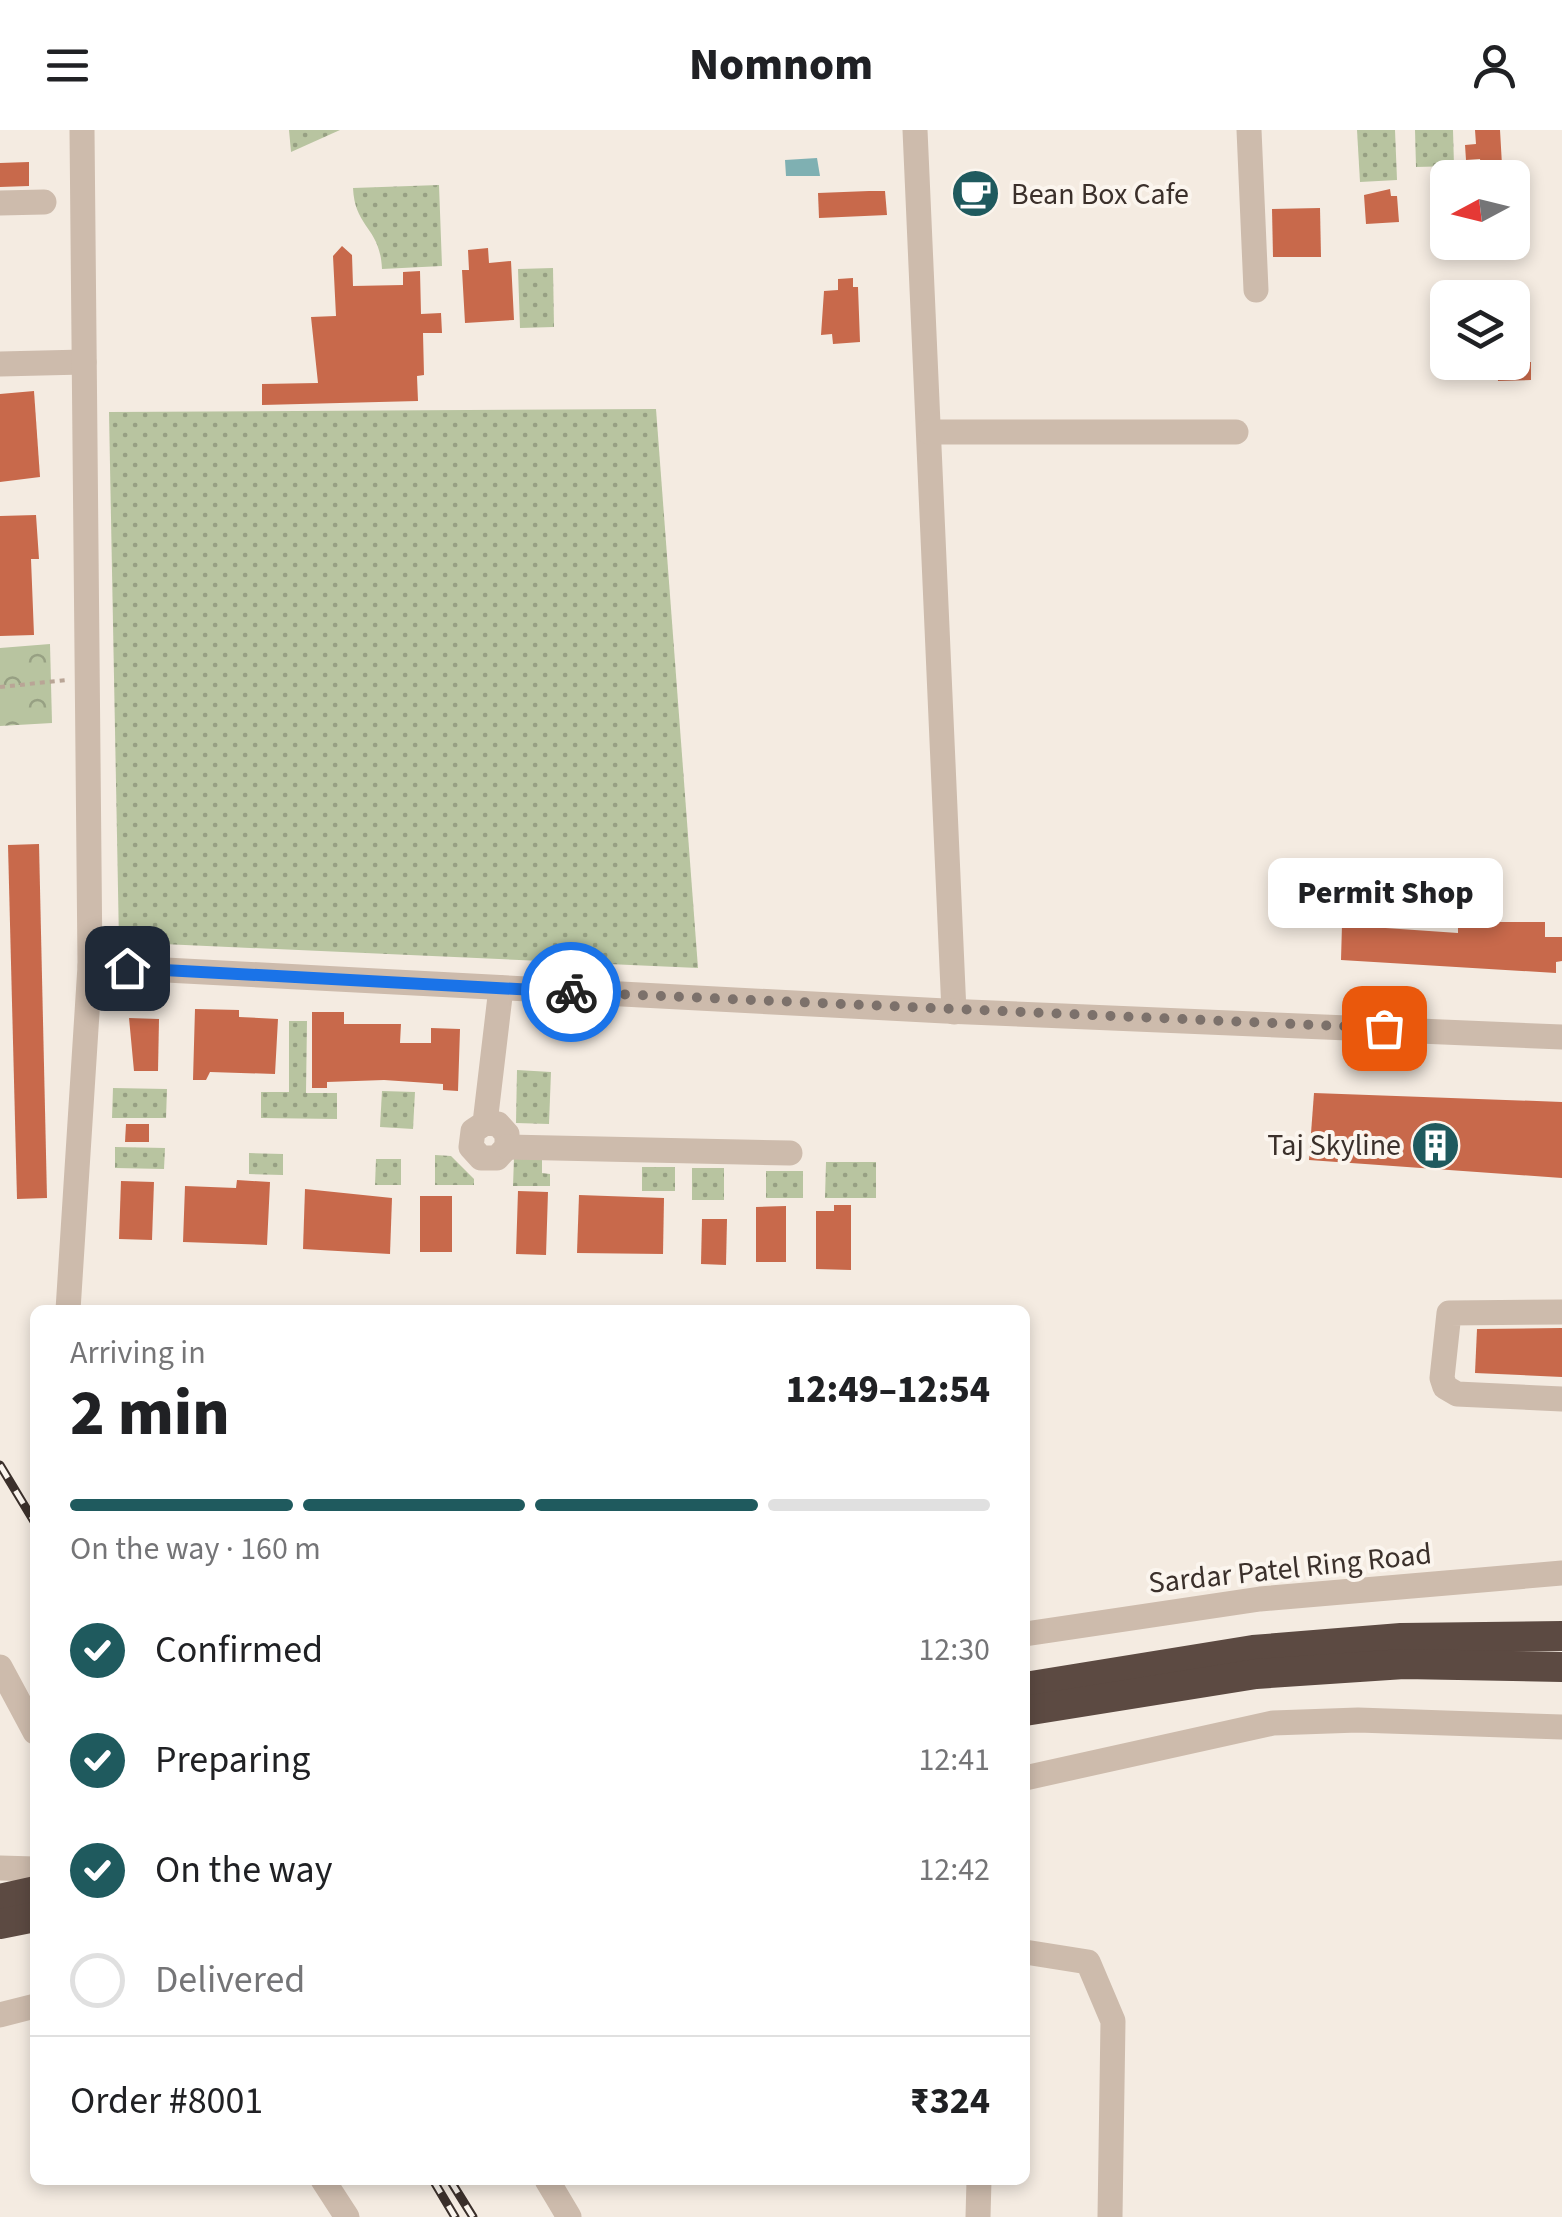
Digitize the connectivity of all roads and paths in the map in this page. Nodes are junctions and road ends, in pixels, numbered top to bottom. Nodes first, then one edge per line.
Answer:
1 (82, 130) edge
2 (915, 130) edge
3 (1249, 130) edge
4 (0, 202) edge
5 (44, 202) dead end
6 (1256, 290) dead end
7 (84, 362) junction
8 (0, 364) edge
9 (928, 432) junction
10 (1236, 432) dead end
11 (51, 682) dead end
12 (0, 688) edge
13 (90, 966) junction
14 (501, 988) junction
15 (954, 1012) junction
16 (1562, 1037) edge
17 (790, 1152) dead end
18 (68, 1305) edge
19 (1562, 1312) edge
20 (1562, 1399) edge
21 (1562, 1573) edge
22 (1030, 1633) edge
23 (1562, 1636) edge
24 (1403, 1651) junction
25 (0, 1667) edge
26 (1562, 1667) edge
27 (1030, 1685) edge
28 (1030, 1711) edge
29 (30, 1723) edge
30 (1562, 1728) edge
31 (1030, 1777) edge
32 (0, 1868) edge
33 (30, 1869) edge
34 (30, 1892) edge
35 (0, 1899) edge
36 (30, 1918) edge
37 (0, 1924) edge
38 (1030, 1953) edge
39 (30, 2007) edge
40 (0, 2015) edge
41 (326, 2185) edge
42 (550, 2185) edge
43 (979, 2185) edge
44 (347, 2217) edge
45 (569, 2217) edge
46 (978, 2217) edge
47 (1110, 2217) edge

1 - 7 street
2 - 9 street
3 - 6 street
4 - 5 street
7 - 8 street
7 - 13 street
9 - 10 street
9 - 15 street
11 - 12 path
13 - 14 street
13 - 18 street
14 - 15 street
14 - 17 street
15 - 16 street
19 - 20 street
21 - 22 street, Sardar Patel Ring Road
23 - 24 highway
24 - 26 highway
24 - 27 highway
24 - 28 highway
25 - 29 street
30 - 31 street
32 - 33 street
34 - 35 highway
36 - 37 highway
38 - 47 street
39 - 40 street
41 - 44 street
42 - 45 street
43 - 46 street

